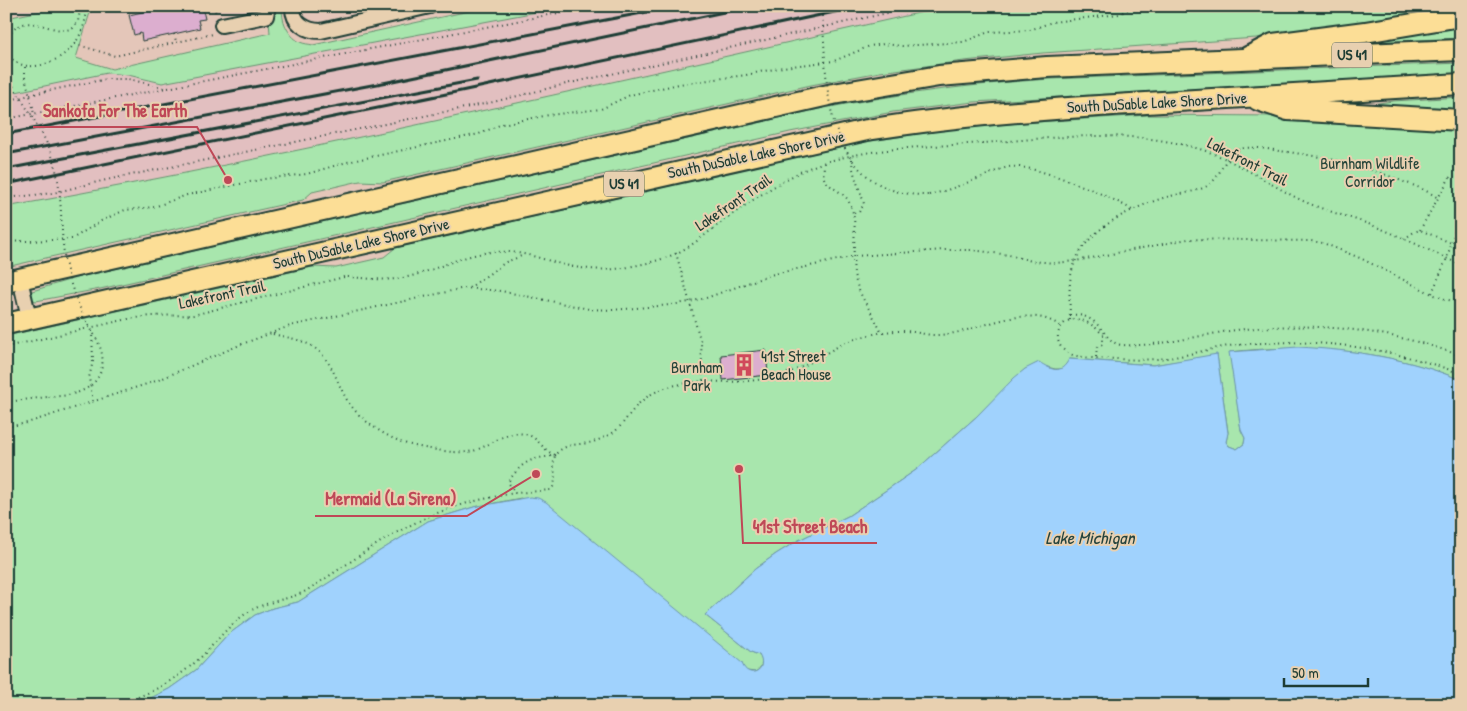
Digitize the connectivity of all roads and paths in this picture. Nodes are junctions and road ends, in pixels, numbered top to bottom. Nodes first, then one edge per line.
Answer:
1 (81, 6) edge
2 (87, 6) edge
3 (242, 6) edge
4 (268, 6) edge
5 (294, 6) edge
6 (430, 6) edge
7 (595, 6) edge
8 (821, 6) edge
9 (920, 6) edge
10 (1135, 6) edge
11 (1461, 16) edge
12 (245, 20) junction
13 (221, 28) joint
14 (174, 34) dead end
15 (6, 41) edge
16 (176, 42) junction
17 (75, 44) junction
18 (1461, 50) edge
19 (6, 52) edge
20 (1244, 59) junction
21 (24, 66) junction
22 (6, 73) edge
23 (1461, 84) edge
24 (169, 88) junction
25 (1249, 97) junction
26 (6, 101) edge
27 (6, 119) edge
28 (34, 120) junction
29 (1461, 120) edge
30 (852, 159) junction
31 (1226, 159) junction
32 (824, 163) junction
33 (1450, 177) dead end
34 (6, 198) edge
35 (1438, 198) junction
36 (1132, 210) junction
37 (853, 213) junction
38 (1456, 227) dead end
39 (1420, 230) junction
40 (1403, 239) junction
41 (6, 242) edge
42 (1451, 244) junction
43 (1461, 247) edge
44 (676, 253) junction
45 (525, 254) junction
46 (855, 256) junction
47 (1447, 258) junction
48 (1076, 261) junction
49 (1461, 265) edge
50 (13, 280) edge
51 (469, 288) junction
52 (1432, 294) junction
53 (689, 302) junction
54 (1461, 303) edge
55 (1070, 315) junction
56 (28, 318) junction
57 (1070, 320) junction
58 (6, 324) edge
59 (1061, 326) junction
60 (92, 331) junction
61 (882, 332) junction
62 (271, 334) junction
63 (6, 347) edge
64 (1461, 356) edge
65 (1096, 357) junction
66 (1461, 374) edge
67 (703, 381) junction
68 (6, 402) edge
69 (92, 402) junction
70 (6, 427) edge
71 (556, 455) junction
72 (515, 493) junction
73 (104, 705) edge

1 - 15 path
2 - 17 path
3 - 12 street
4 - 12 street
5 - 6 street
7 - 24 path
8 - 30 path, bridge
9 - 34 path
10 - 41 path
11 - 20 highway
12 - 13 street
13 - 16 path
14 - 16 path
16 - 17 path
17 - 21 path
18 - 20 highway, US 41
19 - 21 path
20 - 50 highway, US 41
21 - 28 path, bridge
22 - 28 path, bridge
23 - 25 highway, South DuSable Lake Shore Drive / US 41
24 - 26 path
24 - 27 path
25 - 29 highway
25 - 56 highway, South DuSable Lake Shore Drive / US 41
28 - 60 path, bridge
30 - 36 path, bridge
30 - 37 path, bridge
31 - 32 path, Lakefront Trail
31 - 35 path
31 - 36 path
31 - 40 path, Lakefront Trail
32 - 37 path
32 - 44 path, Lakefront Trail
33 - 35 path
35 - 39 path
36 - 48 path
37 - 46 path
38 - 42 path
39 - 40 path
39 - 42 path
40 - 47 path, Lakefront Trail
42 - 43 path
42 - 47 path
44 - 45 path, Lakefront Trail
44 - 53 path
45 - 51 path
45 - 63 path, Lakefront Trail
46 - 48 path
46 - 53 path
46 - 61 path
47 - 49 path, Lakefront Trail
47 - 52 path
48 - 52 path
48 - 55 path
50 - 56 street
51 - 53 path
51 - 62 path
52 - 54 path
53 - 67 path
55 - 57 path
55 - 64 path
56 - 58 highway, South DuSable Lake Shore Drive / US 41
57 - 59 path
57 - 65 path
59 - 61 path
59 - 65 path
60 - 68 path, bridge
60 - 69 path
61 - 67 path
62 - 69 path
62 - 71 path
65 - 66 path
67 - 71 path
69 - 70 path
71 - 72 path
71 - 72 path
72 - 73 path

